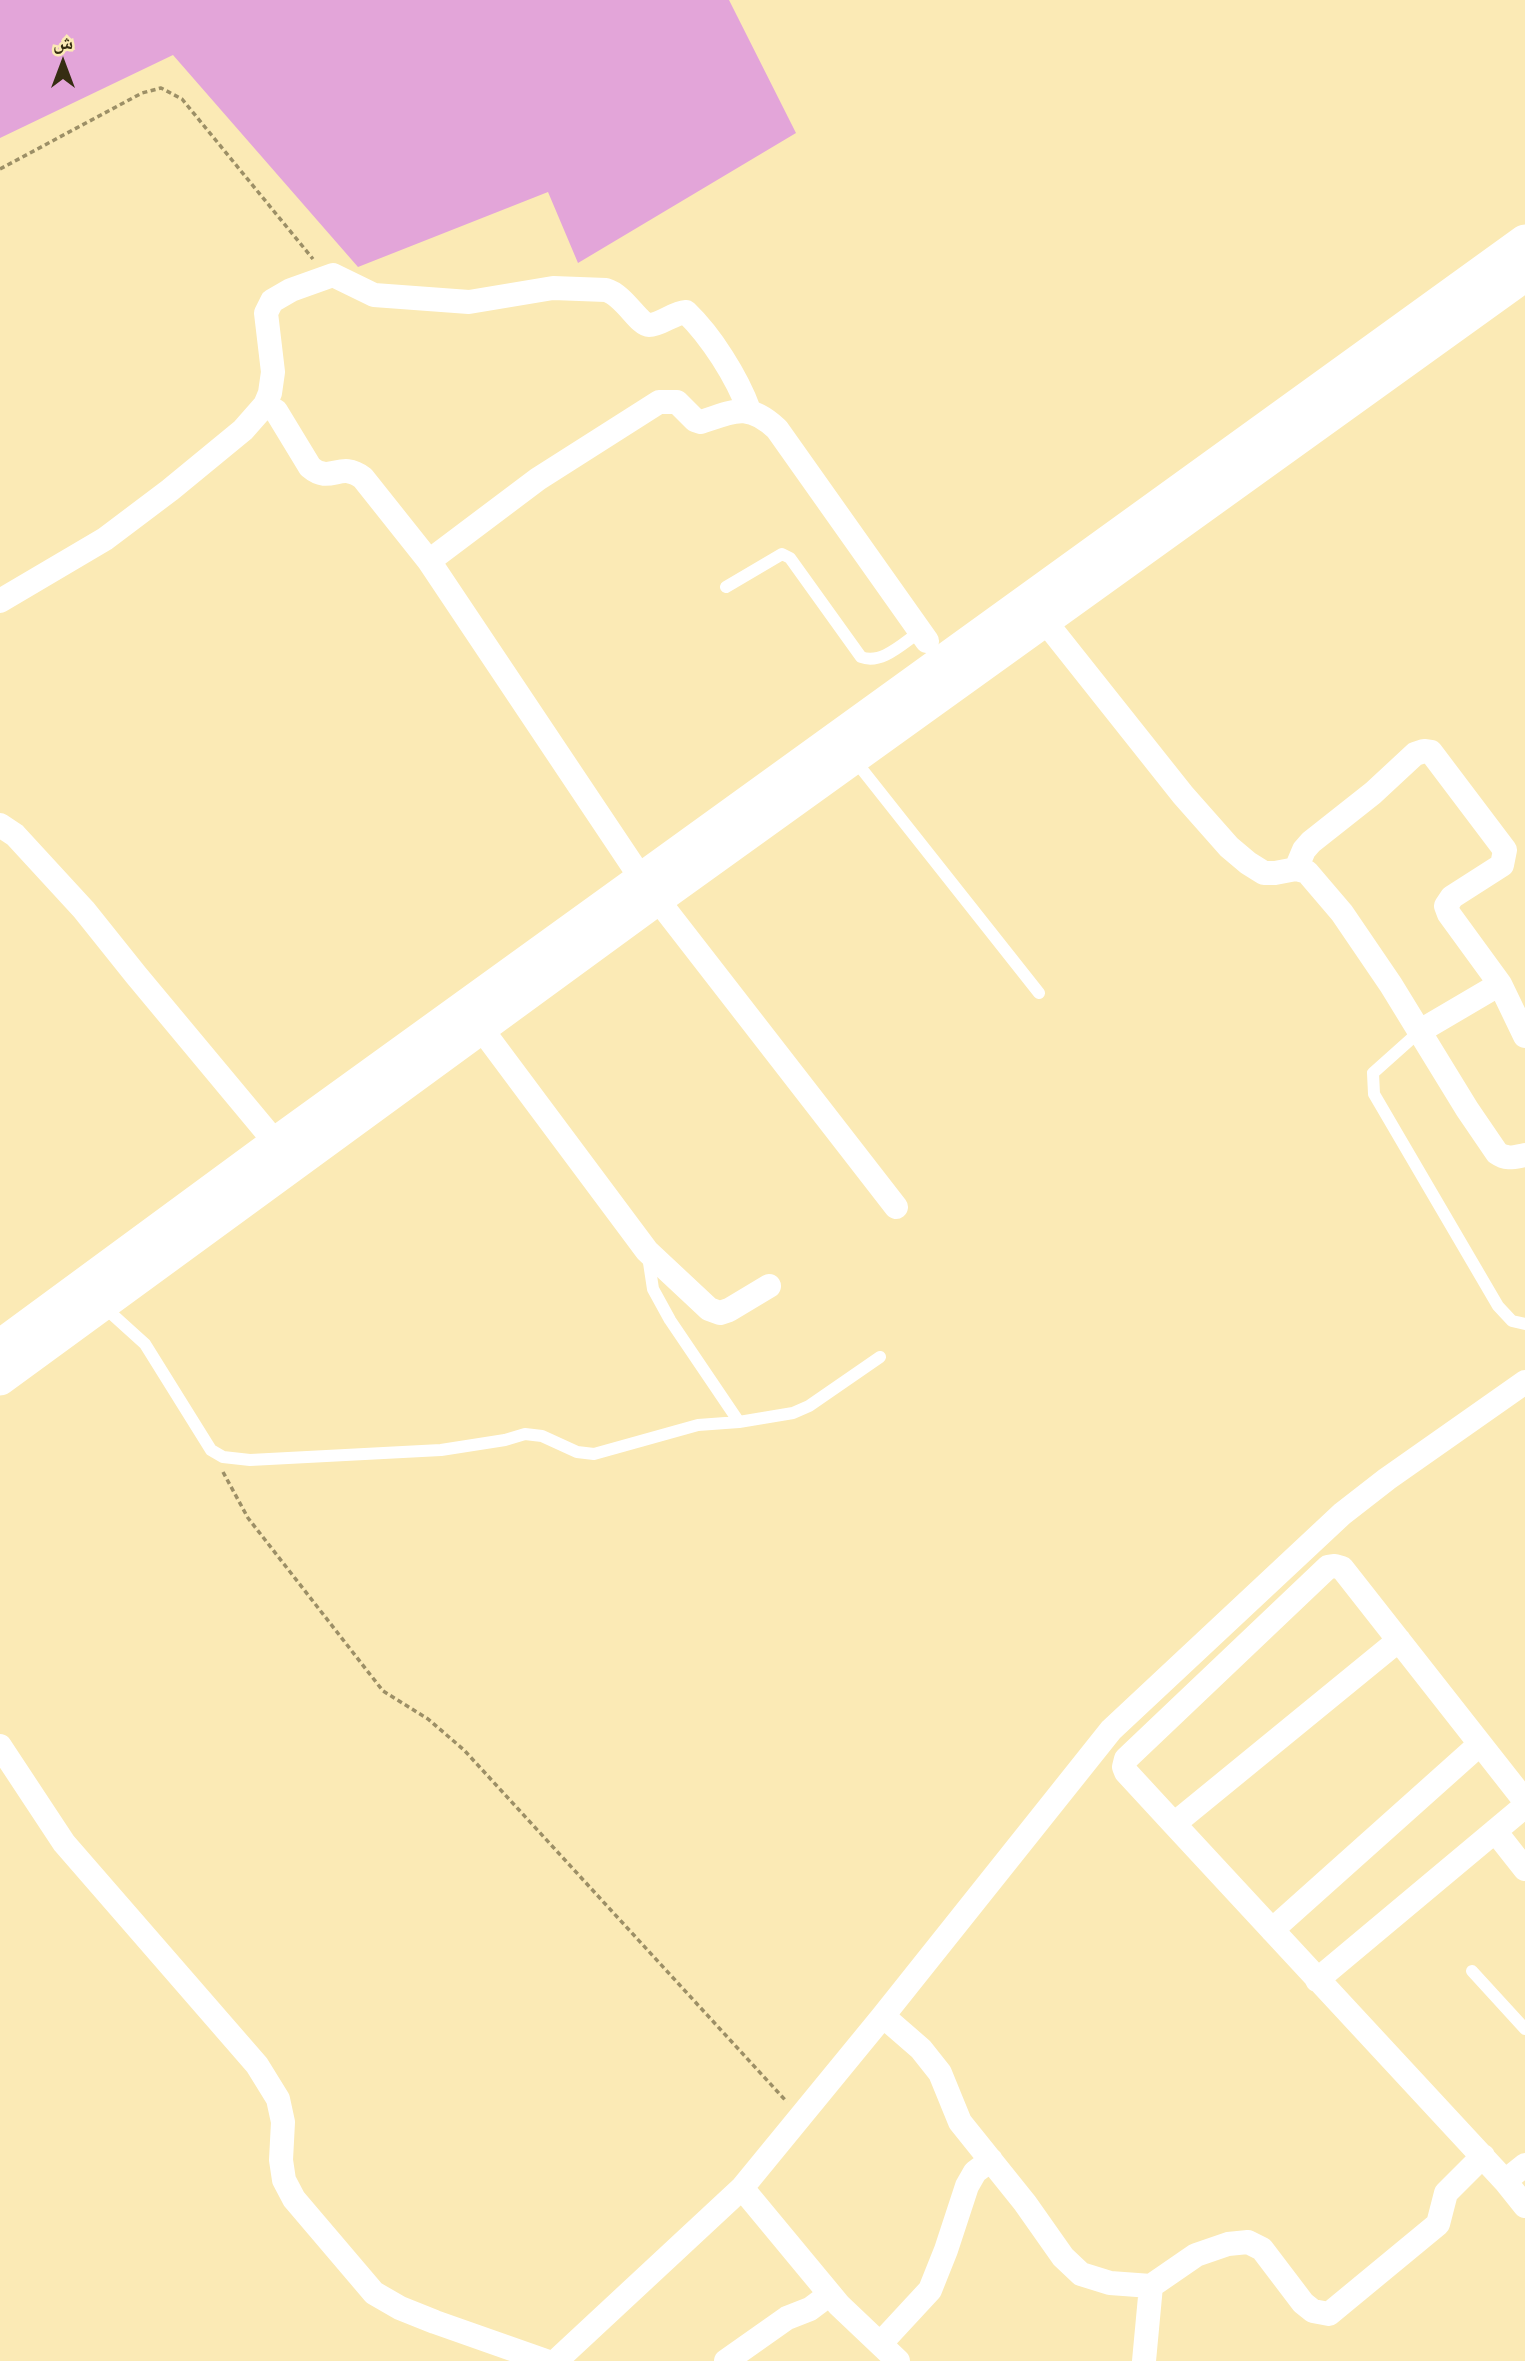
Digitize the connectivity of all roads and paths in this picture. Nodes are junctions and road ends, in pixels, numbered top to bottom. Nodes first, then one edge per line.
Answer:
1 (0, 169) edge
2 (1525, 240) edge
3 (326, 275) junction
4 (1525, 275) edge
5 (265, 405) junction
6 (749, 410) junction
7 (429, 561) junction
8 (726, 587) dead end
9 (0, 601) edge
10 (1044, 620) junction
11 (924, 636) joint
12 (853, 758) junction
13 (0, 825) edge
14 (1296, 869) junction
15 (649, 889) junction
16 (1500, 984) junction
17 (1039, 993) dead end
18 (480, 1027) junction
19 (1420, 1031) junction
20 (1525, 1036) edge
21 (276, 1143) junction
22 (1525, 1155) edge
23 (895, 1207) dead end
24 (647, 1251) junction
25 (769, 1286) dead end
26 (101, 1304) junction
27 (1525, 1324) edge
28 (0, 1346) edge
29 (880, 1357) dead end
30 (0, 1378) edge
31 (1525, 1382) edge
32 (739, 1422) junction
33 (223, 1457) junction
34 (1399, 1640) junction
35 (1480, 1744) junction
36 (0, 1746) edge
37 (1525, 1801) edge
38 (1525, 1807) edge
39 (1174, 1824) junction
40 (1495, 1831) junction
41 (1525, 1869) edge
42 (1272, 1930) junction
43 (1472, 1971) dead end
44 (1317, 1980) junction
45 (883, 2016) junction
46 (1525, 2029) edge
47 (801, 2116) junction
48 (1483, 2156) junction
49 (991, 2160) junction
50 (1525, 2165) edge
51 (1505, 2180) junction
52 (742, 2188) junction
53 (1525, 2206) edge
54 (1151, 2286) junction
55 (830, 2294) junction
56 (889, 2353) edge
57 (546, 2361) edge
58 (556, 2361) edge
59 (726, 2361) edge
60 (1144, 2361) edge

1 - 3 path
2 - 15 street
3 - 5 street
3 - 6 street
4 - 10 street
5 - 7 street
5 - 9 street
6 - 7 street
6 - 11 street
7 - 15 street
8 - 11 lane
10 - 12 street
10 - 14 street
12 - 15 street
12 - 17 lane
13 - 21 street
14 - 16 street
14 - 19 street
15 - 18 street
15 - 21 street
15 - 23 street
16 - 19 street
16 - 20 street
18 - 24 street
18 - 26 street
19 - 22 street
19 - 27 lane
21 - 28 street
24 - 25 street
24 - 32 lane
26 - 30 street
26 - 33 lane
29 - 32 lane
31 - 45 street
32 - 33 lane
33 - 47 path
34 - 35 street
34 - 39 street
34 - 39 street
35 - 37 street
35 - 42 street
36 - 57 street
38 - 40 street
39 - 42 street
40 - 41 street
40 - 44 street
42 - 44 street
43 - 46 lane
44 - 48 street
45 - 47 street
45 - 49 street
47 - 52 street
48 - 51 street
48 - 54 street
49 - 54 street
49 - 56 street
50 - 51 street
51 - 53 street
52 - 55 street
52 - 58 street
54 - 60 street
55 - 56 street
55 - 59 street

